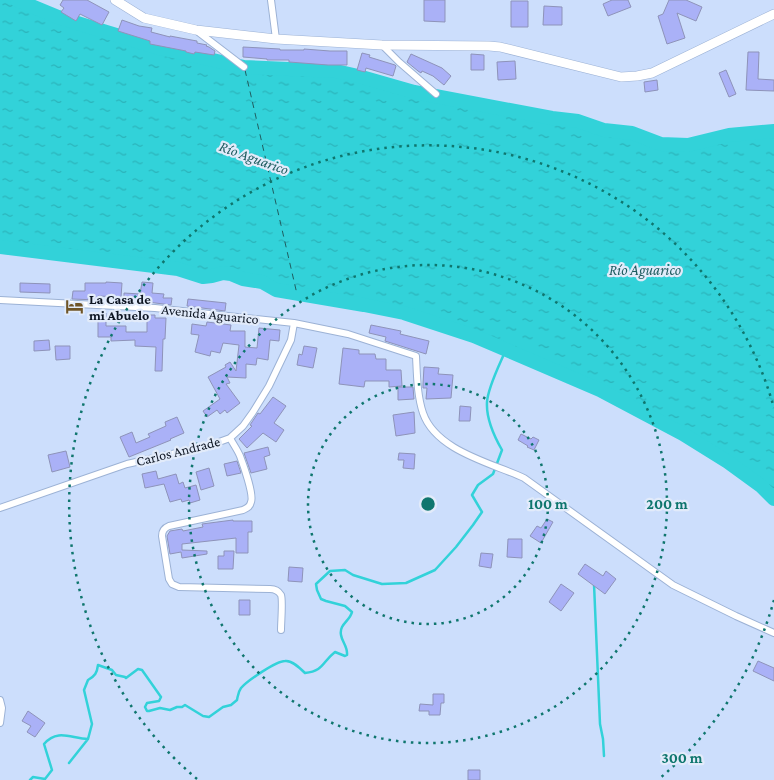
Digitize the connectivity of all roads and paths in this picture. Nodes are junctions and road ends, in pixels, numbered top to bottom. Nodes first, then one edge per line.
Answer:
1 (115, 0) edge
2 (271, 0) edge
3 (774, 14) edge
4 (196, 30) junction
5 (276, 40) junction
6 (382, 45) junction
7 (244, 67) dead end
8 (436, 94) dead end
9 (0, 300) edge
10 (294, 323) junction
11 (230, 438) junction
12 (0, 508) edge
13 (281, 630) dead end
14 (774, 633) edge
15 (0, 700) edge
16 (0, 723) edge

1 - 4 street
2 - 5 street
3 - 6 street
4 - 5 street
4 - 7 street
5 - 6 street
6 - 8 street
9 - 10 street, Avenida Aguarico
10 - 11 street, Carlos Andrade
10 - 14 street, Avenida Aguarico
11 - 12 street, Carlos Andrade
11 - 13 street
15 - 16 street

